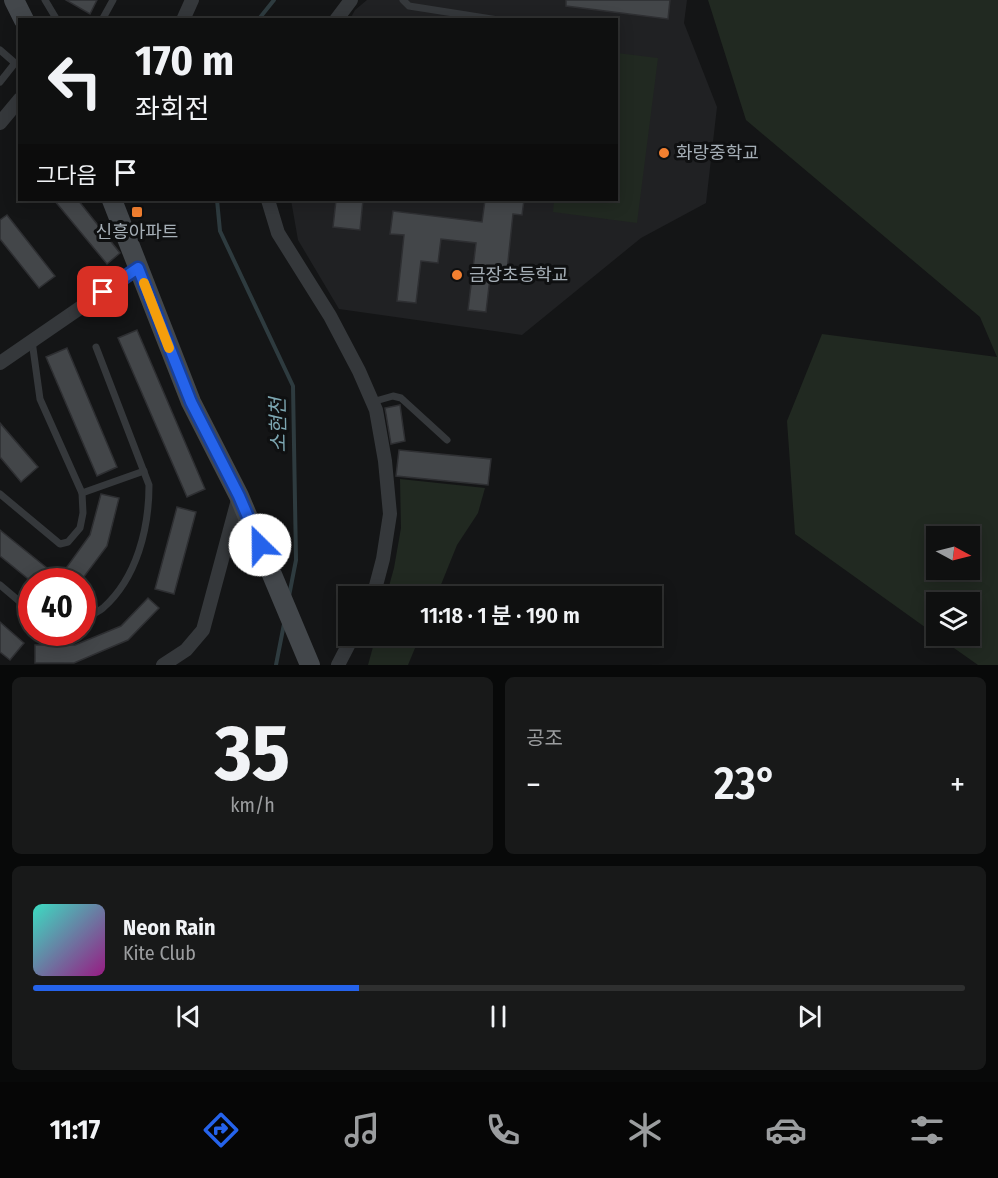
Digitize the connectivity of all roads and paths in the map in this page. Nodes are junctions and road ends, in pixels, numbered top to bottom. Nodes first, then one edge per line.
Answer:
1 (14, 0) edge
2 (45, 0) edge
3 (113, 0) edge
4 (192, 0) edge
5 (351, 0) edge
6 (403, 0) edge
7 (23, 18) edge
8 (56, 18) edge
9 (103, 18) edge
10 (184, 18) edge
11 (338, 18) edge
12 (485, 18) edge
13 (0, 50) edge
14 (0, 82) edge
15 (18, 101) edge
16 (0, 123) edge
17 (112, 201) edge
18 (268, 201) edge
19 (138, 268) junction
20 (32, 341) junction
21 (96, 347) dead end
22 (0, 363) edge
23 (372, 402) junction
24 (447, 440) dead end
25 (144, 471) junction
26 (82, 493) junction
27 (0, 494) edge
28 (239, 496) junction
29 (0, 585) edge
30 (377, 586) edge
31 (18, 600) edge
32 (96, 612) edge
33 (348, 646) edge
34 (163, 665) edge
35 (310, 665) edge
36 (338, 665) edge

1 - 7 street
2 - 8 lane
3 - 9 lane
4 - 10 street
5 - 11 street
6 - 12 lane
13 - 14 lane
15 - 16 street
17 - 19 street
18 - 23 street
19 - 20 street
19 - 28 street
20 - 22 street
20 - 26 lane
21 - 25 lane
23 - 24 lane
23 - 30 street
25 - 26 lane
25 - 32 lane
26 - 27 lane
28 - 34 street
28 - 35 street
29 - 31 lane
33 - 36 street

